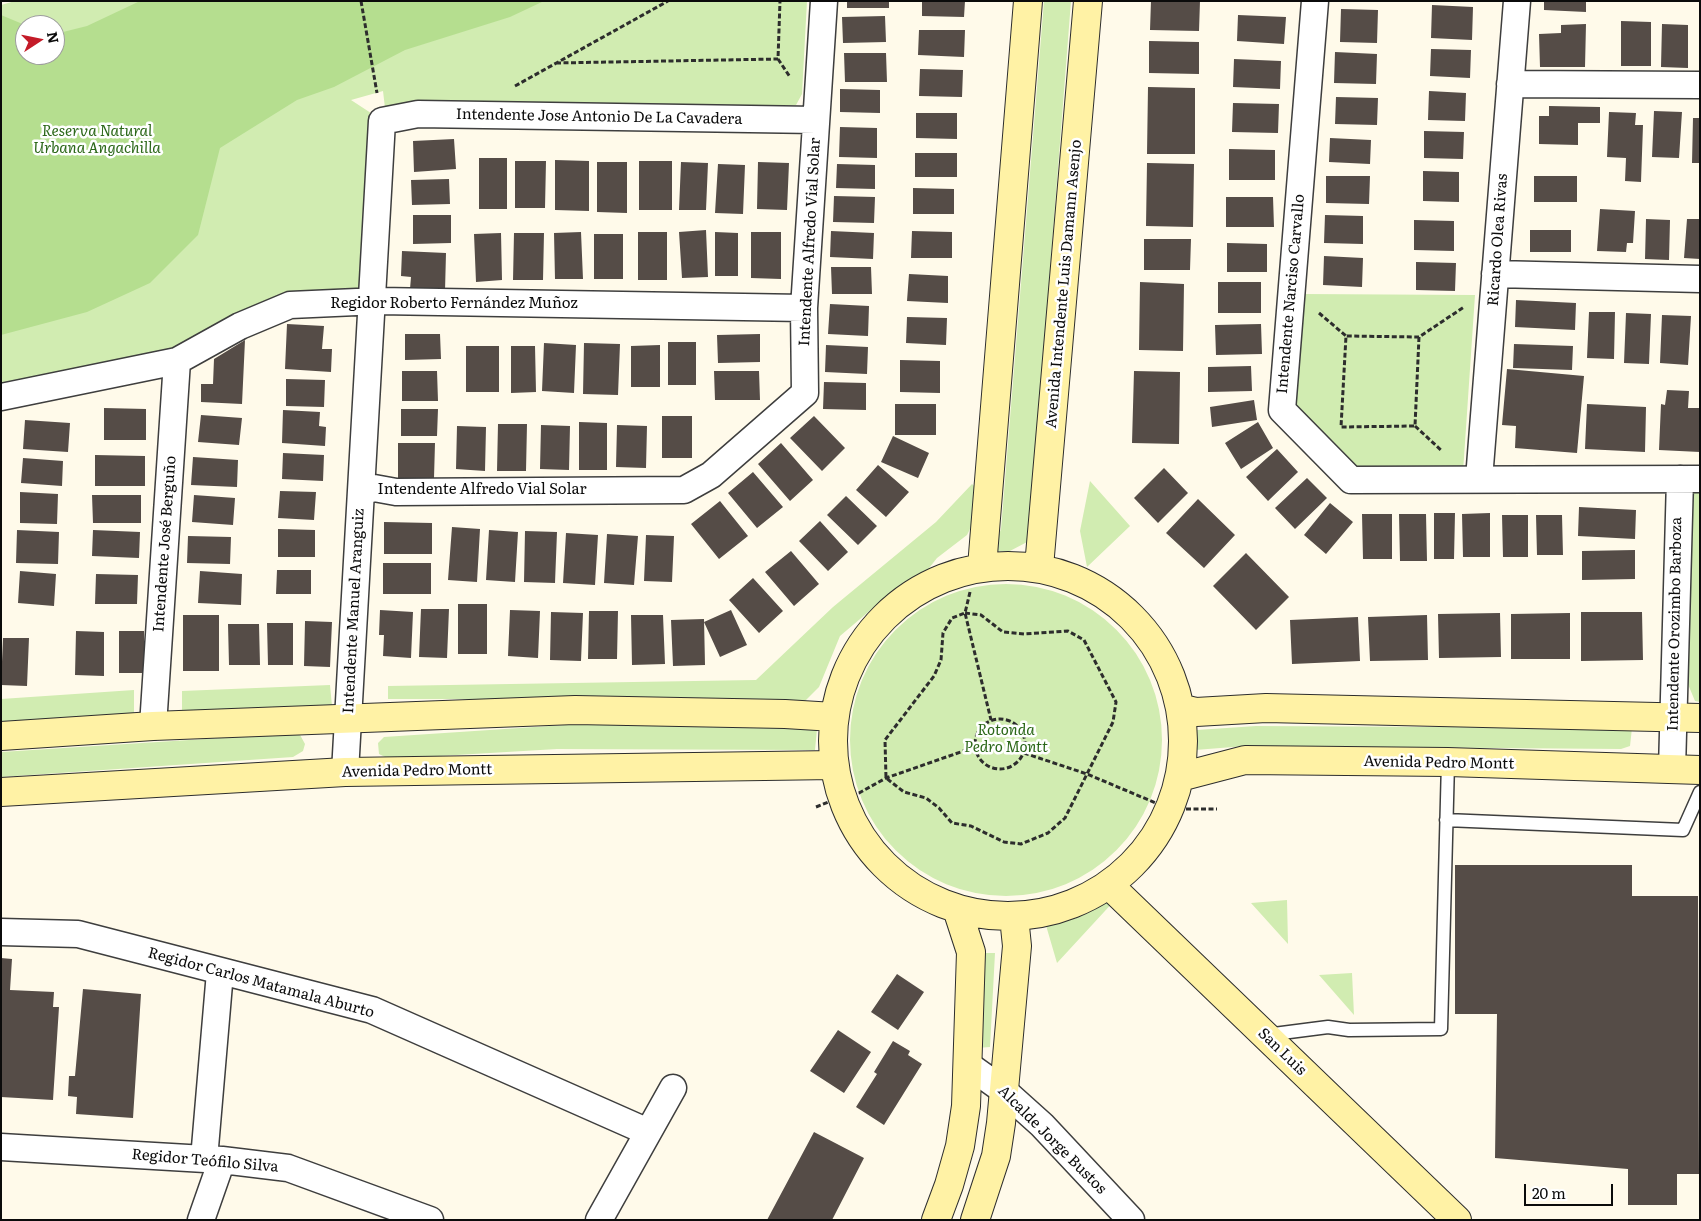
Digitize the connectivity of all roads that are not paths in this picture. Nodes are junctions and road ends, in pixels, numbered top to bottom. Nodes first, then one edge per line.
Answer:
1 (824, 1) edge
2 (1028, 1) edge
3 (1088, 1) edge
4 (1315, 1) edge
5 (1517, 1) edge
6 (1510, 84) junction
7 (1700, 85) edge
8 (816, 120) junction
9 (382, 121) joint
10 (1495, 274) junction
11 (1700, 279) edge
12 (372, 302) junction
13 (804, 308) junction
14 (177, 361) junction
15 (1, 397) edge
16 (1479, 479) junction
17 (1690, 479) edge
18 (361, 492) junction
19 (982, 567) junction
20 (1040, 567) junction
21 (1180, 708) junction
22 (834, 717) junction
23 (1672, 718) junction
24 (1700, 718) edge
25 (348, 719) junction
26 (153, 726) junction
27 (1, 736) edge
28 (1448, 762) junction
29 (834, 764) junction
30 (1672, 770) junction
31 (1700, 770) edge
32 (345, 772) junction
33 (1180, 777) junction
34 (1, 792) edge
35 (1700, 792) edge
36 (1446, 820) junction
37 (1109, 885) junction
38 (957, 909) junction
39 (1014, 917) junction
40 (1, 932) edge
41 (220, 972) junction
42 (1264, 1035) junction
43 (968, 1065) junction
44 (673, 1088) dead end
45 (1003, 1090) junction
46 (648, 1132) junction
47 (1, 1147) edge
48 (213, 1160) junction
49 (402, 1215) edge
50 (1450, 1218) edge
51 (202, 1220) edge
52 (430, 1220) edge
53 (598, 1220) edge
54 (936, 1220) edge
55 (975, 1220) edge
56 (1131, 1220) edge

1 - 8 street, Intendente Alfredo Vial Solar
2 - 19 main road
3 - 20 main road, Avenida Intendente Luis Damann Asenjo
4 - 16 street, Intendente Narciso Carvallo
5 - 6 street, Ricardo Olea Rivas
6 - 7 street
6 - 10 street, Ricardo Olea Rivas
8 - 9 street, Intendente Jose Antonio De La Cavadera
8 - 13 street, Intendente Alfredo Vial Solar
9 - 12 street, Intendente Manuel Aranguiz
10 - 11 street
10 - 16 street, Ricardo Olea Rivas
12 - 13 street, Regidor Roberto Fernández Muñoz
12 - 14 street, Regidor Roberto Fernández Muñoz
12 - 18 street, Intendente Manuel Aranguiz
13 - 18 street, Intendente Alfredo Vial Solar
14 - 15 street, Regidor Roberto Fernández Muñoz
14 - 26 street, Intendente José Berguño
16 - 17 street, Intendente Narciso Carvallo
17 - 23 street, Intendente Orozimbo Barboza
18 - 25 street, Intendente Manuel Aranguiz
19 - 20 main road
19 - 22 main road
20 - 21 main road
21 - 23 main road
21 - 33 main road
22 - 25 main road
22 - 29 main road
23 - 24 main road
23 - 30 street, Intendente Orozimbo Barboza
25 - 26 main road
25 - 32 street, Intendente Manuel Aranguiz
26 - 27 main road
28 - 30 main road, Avenida Pedro Montt
28 - 33 main road, Avenida Pedro Montt
28 - 36 lane
29 - 32 main road, Avenida Pedro Montt
29 - 38 main road
30 - 31 main road, Avenida Pedro Montt
32 - 34 main road, Avenida Pedro Montt
33 - 37 main road
35 - 36 lane
36 - 42 lane
37 - 39 main road
37 - 42 main road, San Luis
38 - 39 main road
38 - 43 main road
39 - 45 main road
40 - 41 street, Regidor Carlos Matamala Aburto
41 - 46 street, Regidor Carlos Matamala Aburto
41 - 48 street
42 - 50 main road, San Luis
43 - 45 street, Alcalde Jorge Bustos
43 - 54 main road
44 - 46 street
45 - 55 main road
45 - 56 street, Alcalde Jorge Bustos
46 - 53 street
47 - 48 street, Regidor Teófilo Silva
48 - 49 street, Regidor Teófilo Silva
48 - 51 street
49 - 52 street, Regidor Teófilo Silva

